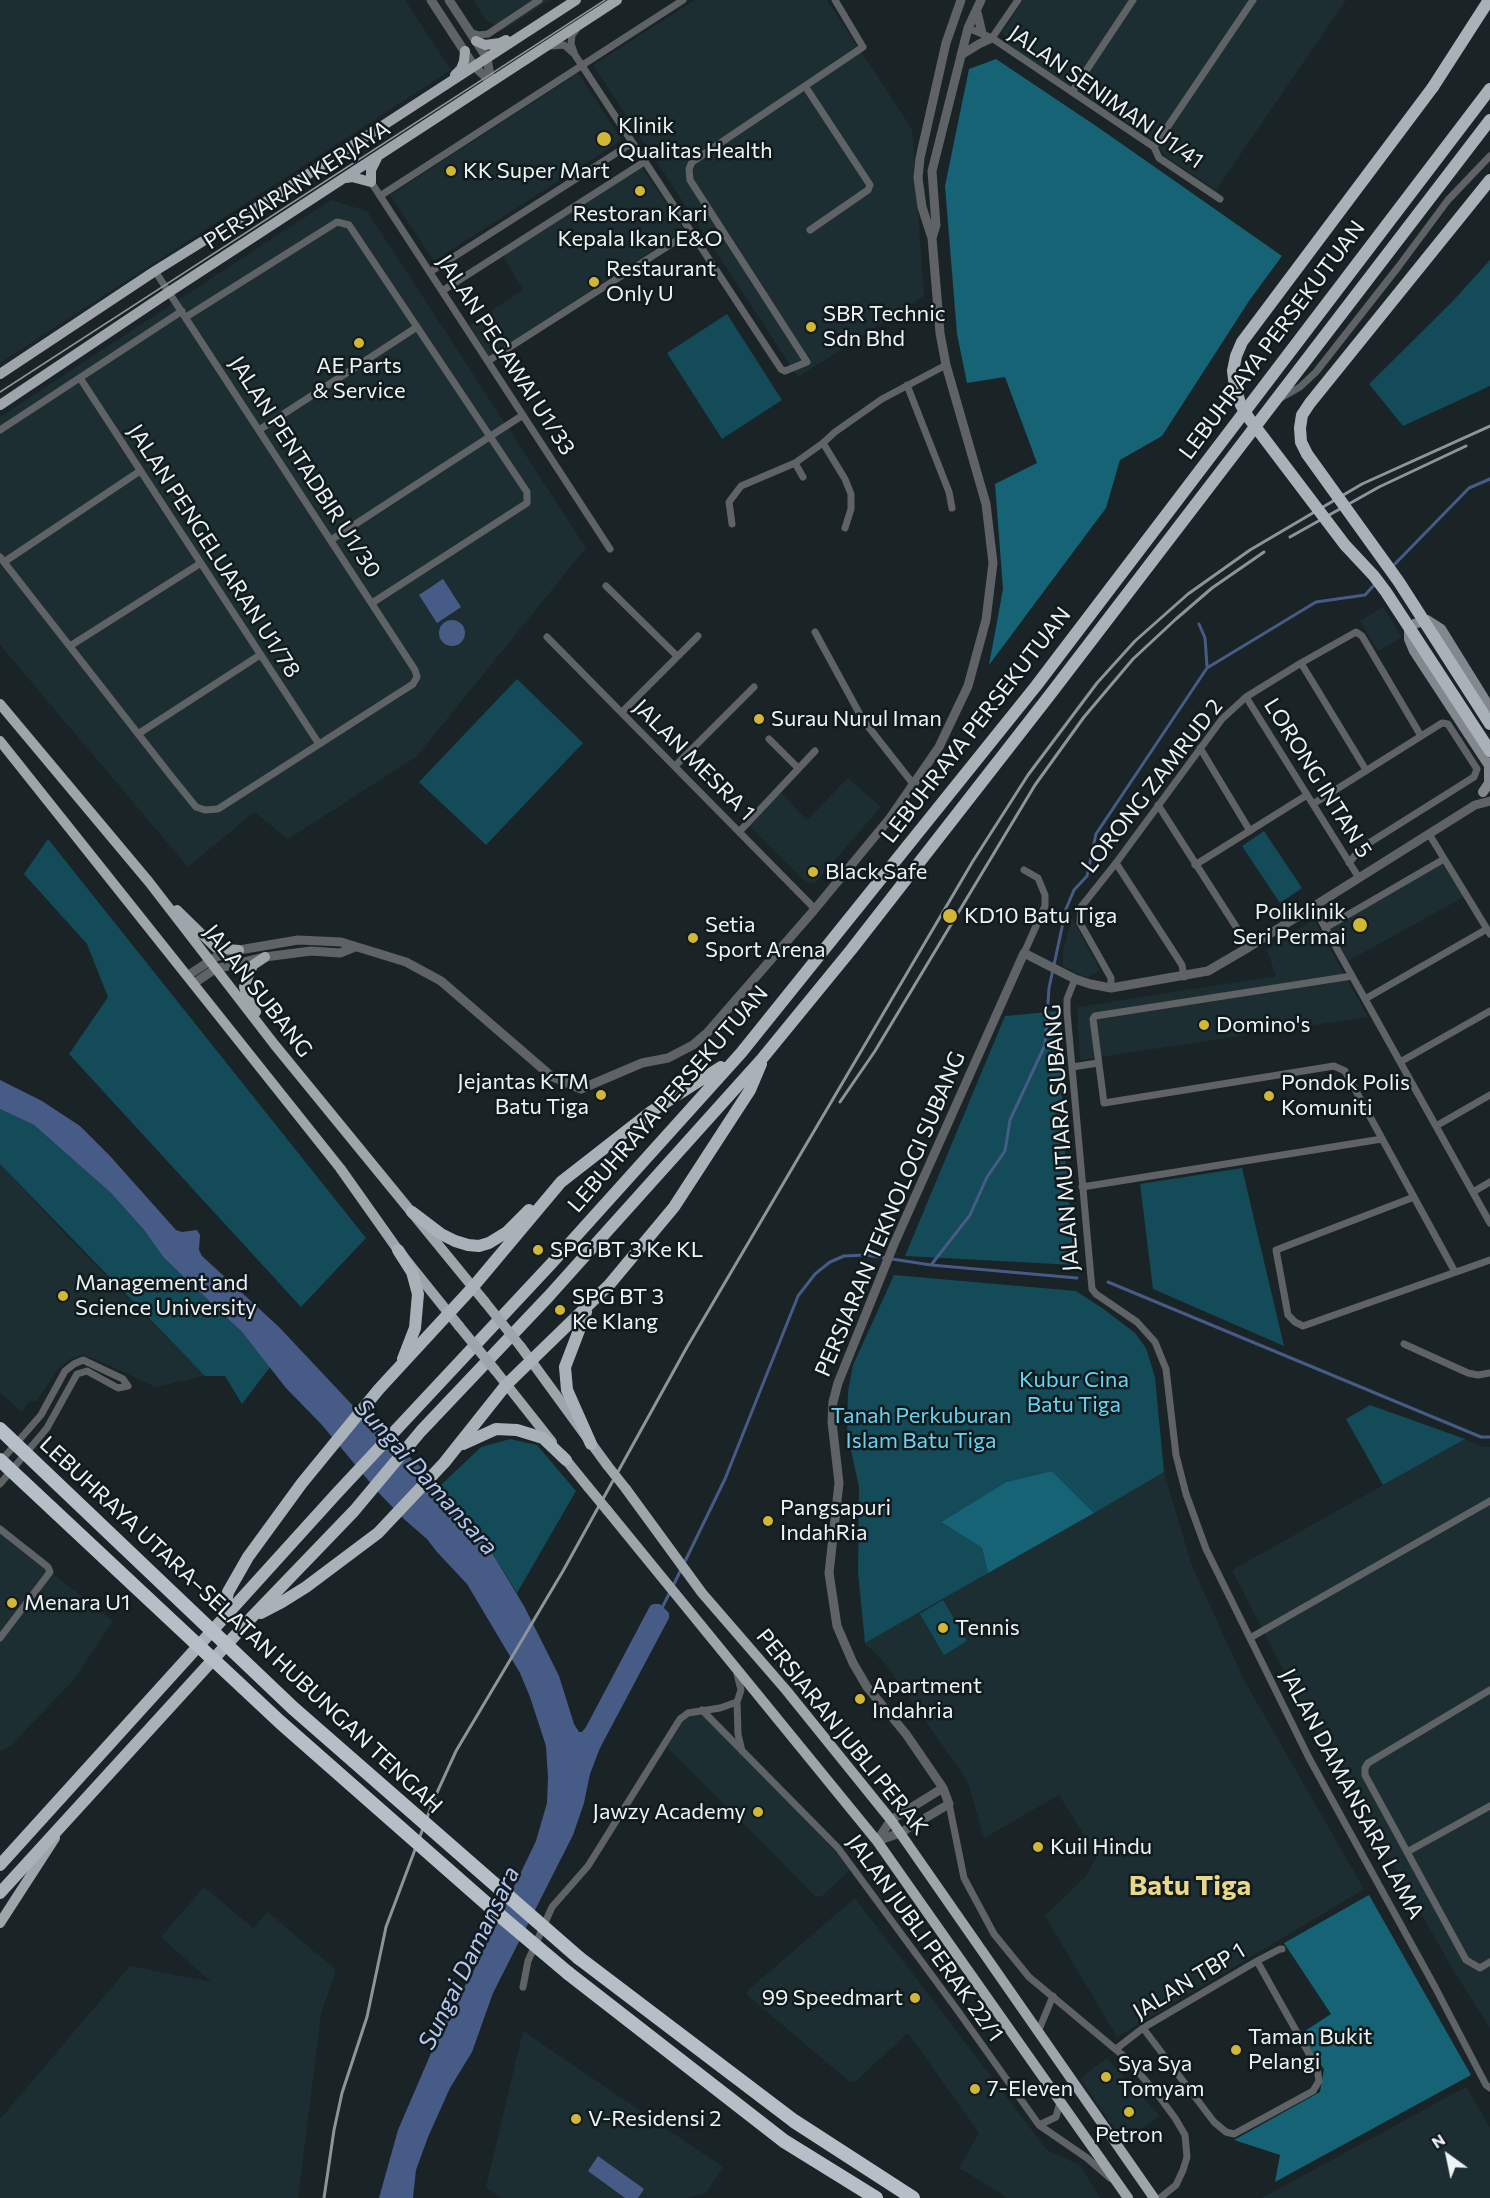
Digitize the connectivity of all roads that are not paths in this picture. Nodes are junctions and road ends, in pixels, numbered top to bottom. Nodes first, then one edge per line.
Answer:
1 (431, 0) edge
2 (449, 0) edge
3 (539, 0) edge
4 (576, 0) edge
5 (617, 0) edge
6 (683, 0) edge
7 (835, 0) edge
8 (1018, 0) edge
9 (1133, 0) edge
10 (1253, 0) edge
11 (1489, 0) edge
12 (960, 2) edge
13 (979, 5) edge
14 (604, 8) junction
15 (558, 12) junction
16 (968, 28) junction
17 (982, 33) junction
18 (473, 36) junction
19 (992, 38) junction
20 (946, 43) junction
21 (465, 51) junction
22 (575, 55) junction
23 (961, 55) junction
24 (532, 56) junction
25 (487, 58) junction
26 (474, 66) junction
27 (583, 67) junction
28 (491, 82) junction
29 (805, 86) junction
30 (1490, 89) edge
31 (1072, 92) junction
32 (416, 103) junction
33 (1490, 120) edge
34 (632, 143) junction
35 (1154, 147) junction
36 (378, 155) junction
37 (1490, 156) edge
38 (644, 162) junction
39 (342, 179) junction
40 (1490, 180) edge
41 (371, 182) junction
42 (380, 196) junction
43 (1220, 199) dead end
44 (810, 231) dead end
45 (690, 232) junction
46 (932, 238) junction
47 (155, 271) junction
48 (430, 272) junction
49 (442, 291) junction
50 (169, 292) junction
51 (184, 314) junction
52 (417, 327) junction
53 (488, 362) junction
54 (946, 365) junction
55 (0, 374) edge
56 (80, 378) junction
57 (908, 385) junction
58 (1276, 400) junction
59 (0, 405) edge
60 (523, 415) junction
61 (0, 430) edge
62 (259, 430) junction
63 (490, 437) junction
64 (823, 443) junction
65 (795, 463) junction
66 (140, 471) junction
67 (802, 477) dead end
68 (952, 508) dead end
69 (732, 524) dead end
70 (845, 528) dead end
71 (331, 540) junction
72 (610, 549) dead end
73 (2, 560) edge
74 (201, 563) junction
75 (606, 586) dead end
76 (372, 603) junction
77 (815, 632) dead end
78 (698, 636) dead end
79 (547, 637) dead end
80 (70, 646) junction
81 (260, 654) junction
82 (677, 656) junction
83 (1301, 663) junction
84 (754, 687) dead end
85 (1246, 697) junction
86 (0, 704) edge
87 (1490, 708) edge
88 (622, 712) junction
89 (1490, 724) edge
90 (138, 734) junction
91 (1421, 736) junction
92 (769, 739) dead end
93 (0, 741) edge
94 (319, 744) junction
95 (1200, 748) junction
96 (815, 751) dead end
97 (1490, 751) edge
98 (0, 754) edge
99 (675, 766) junction
100 (1489, 766) edge
101 (798, 768) junction
102 (1366, 770) junction
103 (26, 775) junction
104 (914, 785) junction
105 (1488, 794) edge
106 (1307, 795) junction
107 (1312, 804) junction
108 (1158, 805) junction
109 (1250, 831) junction
110 (739, 832) junction
111 (1429, 834) junction
112 (1444, 859) junction
113 (1349, 862) junction
114 (1116, 863) junction
115 (1195, 865) junction
116 (1024, 870) dead end
117 (1359, 878) junction
118 (149, 882) junction
119 (1313, 906) junction
120 (815, 909) junction
121 (1325, 928) junction
122 (1489, 932) edge
123 (354, 947) junction
124 (1249, 947) junction
125 (239, 950) junction
126 (1024, 953) junction
127 (265, 957) junction
128 (212, 965) junction
129 (1184, 976) junction
130 (1352, 976) junction
131 (1075, 979) junction
132 (190, 980) junction
133 (1111, 988) junction
134 (1365, 999) junction
135 (1490, 1011) edge
136 (274, 1044) junction
137 (741, 1053) junction
138 (761, 1060) junction
139 (1400, 1062) junction
140 (1098, 1063) junction
141 (1072, 1067) junction
142 (1490, 1095) edge
143 (1436, 1126) junction
144 (1382, 1139) junction
145 (561, 1182) junction
146 (1490, 1182) edge
147 (1082, 1187) junction
148 (1473, 1192) junction
149 (1414, 1197) junction
150 (412, 1212) junction
151 (1490, 1222) edge
152 (398, 1250) junction
153 (1490, 1260) edge
154 (1455, 1272) junction
155 (472, 1287) junction
156 (484, 1302) joint
157 (587, 1308) junction
158 (450, 1313) junction
159 (459, 1326) joint
160 (1404, 1344) dead end
161 (532, 1362) junction
162 (401, 1366) junction
163 (1490, 1373) edge
164 (506, 1385) junction
165 (0, 1429) edge
166 (591, 1444) junction
167 (458, 1446) junction
168 (566, 1460) junction
169 (0, 1461) edge
170 (0, 1484) edge
171 (1490, 1502) edge
172 (1192, 1513) joint
173 (0, 1529) edge
174 (251, 1618) junction
175 (223, 1620) junction
176 (0, 1638) edge
177 (1250, 1638) junction
178 (732, 1665) junction
179 (1490, 1690) edge
180 (737, 1702) junction
181 (702, 1710) junction
182 (741, 1750) junction
183 (943, 1788) junction
184 (949, 1804) junction
185 (1490, 1806) edge
186 (891, 1820) junction
187 (63, 1825) junction
188 (30, 1832) junction
189 (900, 1833) junction
190 (877, 1842) junction
191 (1407, 1852) junction
192 (0, 1856) edge
193 (0, 1865) edge
194 (0, 1893) edge
195 (0, 1923) edge
196 (1282, 1949) dead end
197 (1257, 1961) junction
198 (1490, 1962) edge
199 (523, 1987) dead end
200 (1053, 1996) junction
201 (1143, 2028) junction
202 (1038, 2032) junction
203 (1116, 2049) junction
204 (1490, 2088) edge
205 (1060, 2102) junction
206 (1039, 2125) junction
207 (1119, 2186) junction
208 (876, 2198) edge
209 (913, 2198) edge
210 (1128, 2198) edge
211 (1154, 2198) edge
212 (1160, 2198) edge

1 - 21 street
2 - 18 street
3 - 18 street
4 - 15 main road, PERSIARAN KERJAYA
5 - 14 main road, PERSIARAN KERJAYA
6 - 27 street
7 - 29 street
8 - 19 street
9 - 31 street
10 - 35 street
11 - 97 highway, bridge
12 - 16 street
12 - 20 street
13 - 16 street
13 - 17 street
14 - 22 street
14 - 24 main road, PERSIARAN KERJAYA
15 - 18 main road
15 - 25 main road, PERSIARAN KERJAYA
16 - 17 street, JALAN SENIMAN U1/41
16 - 20 street
16 - 23 street
17 - 19 street, JALAN SENIMAN U1/41
18 - 25 street
19 - 23 street
19 - 31 street, JALAN SENIMAN U1/41
20 - 46 street
21 - 26 street
21 - 32 main road
22 - 24 street
22 - 27 street
23 - 46 street
24 - 28 main road, PERSIARAN KERJAYA
25 - 26 main road, PERSIARAN KERJAYA
25 - 28 street
26 - 28 street
26 - 32 main road, PERSIARAN KERJAYA
27 - 34 street
27 - 42 street
28 - 36 main road, PERSIARAN KERJAYA
29 - 44 street
29 - 45 street
30 - 137 highway, LEBUHRAYA PERSEKUTUAN
31 - 35 street, JALAN SENIMAN U1/41
32 - 47 main road, PERSIARAN KERJAYA
33 - 58 highway, LEBUHRAYA PERSEKUTUAN
34 - 38 street
34 - 48 street
35 - 43 street, JALAN SENIMAN U1/41
36 - 39 main road, PERSIARAN KERJAYA
36 - 41 main road
37 - 58 street
38 - 45 street
38 - 49 street
39 - 41 main road
39 - 50 main road, PERSIARAN KERJAYA
40 - 89 highway, bridge
41 - 42 street, JALAN PEGAWAI U1/33
42 - 48 street, JALAN PEGAWAI U1/33
45 - 53 street
46 - 54 street
47 - 50 street, JALAN PENTADBIR U1/30
47 - 55 main road, PERSIARAN KERJAYA
48 - 49 street, JALAN PEGAWAI U1/33
49 - 53 street, JALAN PEGAWAI U1/33
50 - 51 street, JALAN PENTADBIR U1/30
50 - 59 main road, PERSIARAN KERJAYA
51 - 52 street
51 - 56 street
51 - 62 street, JALAN PENTADBIR U1/30
52 - 62 street
52 - 63 street
53 - 60 street, JALAN PEGAWAI U1/33
54 - 57 street
54 - 104 street
56 - 61 street
56 - 66 street, JALAN PENGELUARAN U1/78
57 - 64 street
57 - 68 street
58 - 138 highway, LEBUHRAYA PERSEKUTUAN
60 - 63 street
60 - 72 street, JALAN PEGAWAI U1/33
62 - 71 street, JALAN PENTADBIR U1/30
63 - 71 street
63 - 76 street
64 - 65 street
64 - 70 street
65 - 67 street
65 - 69 street
66 - 73 street
66 - 74 street, JALAN PENGELUARAN U1/78
71 - 76 street, JALAN PENTADBIR U1/30
73 - 80 street
74 - 80 street
74 - 81 street, JALAN PENGELUARAN U1/78
75 - 82 street
76 - 94 street, JALAN PENTADBIR U1/30
77 - 104 street
78 - 82 street
79 - 88 street, JALAN MESRA 1
80 - 90 street
81 - 90 street
81 - 94 street, JALAN PENGELUARAN U1/78
82 - 88 street
83 - 85 street, LORONG ZAMRUD 2
83 - 91 street, LORONG ZAMRUD 2
83 - 102 street
84 - 99 street
85 - 95 street, LORONG ZAMRUD 2
85 - 106 street, LORONG INTAN 5
86 - 118 main road, JALAN SUBANG
87 - 100 main road
88 - 99 street, JALAN MESRA 1
90 - 94 street
91 - 102 street
91 - 113 street
92 - 101 street
93 - 103 main road, JALAN SUBANG
95 - 108 street, LORONG ZAMRUD 2
95 - 109 street
96 - 101 street
98 - 103 main road
99 - 110 street, JALAN MESRA 1
100 - 105 main road
101 - 110 street
102 - 107 street
103 - 132 main road, JALAN SUBANG
104 - 120 street
105 - 111 street
106 - 107 street, LORONG INTAN 5
106 - 109 street
107 - 113 street, LORONG INTAN 5
108 - 114 street, LORONG ZAMRUD 2
108 - 115 street
109 - 115 street
110 - 120 street, JALAN MESRA 1
111 - 112 street
111 - 117 street
112 - 121 street
112 - 122 street
113 - 117 street, LORONG INTAN 5
114 - 129 street
114 - 133 street, LORONG ZAMRUD 2
115 - 124 street
116 - 126 street
117 - 119 street
118 - 125 main road
118 - 128 main road, JALAN SUBANG
119 - 121 street
119 - 124 street
120 - 123 street
121 - 130 street
122 - 134 street
123 - 125 street
123 - 127 street
124 - 129 street
125 - 128 street
126 - 131 street
126 - 183 street, PERSIARAN TEKNOLOGI SUBANG
127 - 128 street
127 - 136 main road
128 - 132 street
128 - 136 main road, JALAN SUBANG
129 - 133 street
130 - 134 street
130 - 140 street
131 - 133 street
131 - 141 street, JALAN MUTIARA SUBANG
132 - 152 main road, JALAN SUBANG
134 - 139 street
135 - 139 street
136 - 150 main road, JALAN SUBANG
137 - 145 highway
137 - 175 highway, LEBUHRAYA PERSEKUTUAN
138 - 157 highway
138 - 174 highway, LEBUHRAYA PERSEKUTUAN
139 - 143 street
140 - 141 street
140 - 144 street
141 - 147 street, JALAN MUTIARA SUBANG
142 - 143 street
143 - 148 street
144 - 147 street
144 - 149 street
145 - 150 highway
145 - 155 highway
146 - 148 street
147 - 172 street, JALAN MUTIARA SUBANG
148 - 151 street
149 - 154 street
149 - 154 street
150 - 155 main road, JALAN SUBANG
152 - 158 main road, JALAN SUBANG
152 - 162 highway
153 - 154 street
155 - 156 main road, JALAN SUBANG
155 - 158 highway
156 - 161 main road, PERSIARAN JUBLI PERAK, bridge
157 - 161 highway
157 - 166 highway
158 - 159 main road, JALAN SUBANG
158 - 162 highway
159 - 164 main road, PERSIARAN JUBLI PERAK, bridge
160 - 163 street
161 - 164 highway
161 - 166 main road, PERSIARAN JUBLI PERAK
162 - 175 highway
164 - 167 highway
164 - 168 main road, PERSIARAN JUBLI PERAK
165 - 209 highway, LEBUHRAYA UTARA–SELATAN HUBUNGAN TENGAH, bridge
166 - 186 main road, PERSIARAN JUBLI PERAK, bridge
167 - 168 highway
167 - 174 highway
168 - 178 main road, PERSIARAN JUBLI PERAK, bridge
169 - 170 street
169 - 208 highway, LEBUHRAYA UTARA–SELATAN HUBUNGAN TENGAH, bridge
171 - 177 street
172 - 177 street, JALAN DAMANSARA LAMA
173 - 176 street
174 - 187 highway, LEBUHRAYA PERSEKUTUAN
175 - 188 highway, LEBUHRAYA PERSEKUTUAN
177 - 204 street, JALAN DAMANSARA LAMA
178 - 180 street
178 - 190 main road, PERSIARAN JUBLI PERAK
179 - 191 street
180 - 181 street
180 - 182 street
181 - 182 street, JALAN JUBLI PERAK 22/1
181 - 199 street
182 - 206 street, JALAN JUBLI PERAK 22/1
183 - 184 street, PERSIARAN TEKNOLOGI SUBANG
183 - 186 street
184 - 189 street
184 - 200 street, PERSIARAN TEKNOLOGI SUBANG
185 - 191 street
186 - 189 main road, PERSIARAN JUBLI PERAK
186 - 190 street
187 - 194 highway, LEBUHRAYA PERSEKUTUAN
187 - 195 main road
188 - 192 street
188 - 193 highway, LEBUHRAYA PERSEKUTUAN
189 - 190 street
189 - 202 main road, PERSIARAN JUBLI PERAK
190 - 205 main road, PERSIARAN JUBLI PERAK
191 - 198 street
196 - 197 street, JALAN TBP 1
197 - 201 street, JALAN TBP 1
197 - 201 street
200 - 202 street
200 - 203 street, PERSIARAN TEKNOLOGI SUBANG
201 - 203 street, JALAN TBP 1
202 - 211 main road, PERSIARAN JUBLI PERAK
203 - 212 street, PERSIARAN TEKNOLOGI SUBANG
205 - 206 street
205 - 207 main road, PERSIARAN JUBLI PERAK
206 - 207 street, JALAN JUBLI PERAK 22/1
207 - 210 main road, PERSIARAN JUBLI PERAK

